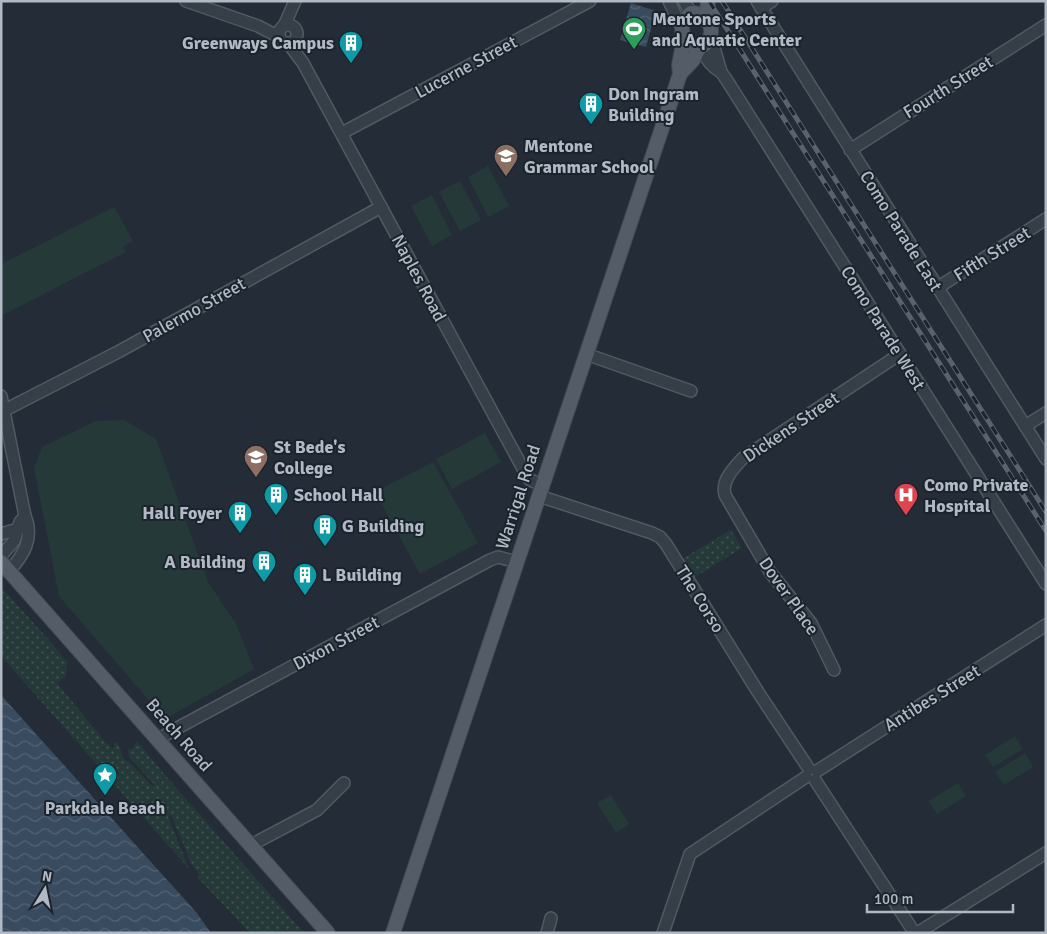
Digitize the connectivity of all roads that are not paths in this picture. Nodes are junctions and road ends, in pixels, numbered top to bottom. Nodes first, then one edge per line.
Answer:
1 (186, 1) edge
2 (590, 1) edge
3 (669, 1) edge
4 (708, 1) edge
5 (772, 1) edge
6 (294, 5) edge
7 (759, 5) edge
8 (694, 9) edge
9 (1046, 25) edge
10 (287, 33) junction
11 (683, 34) junction
12 (704, 44) junction
13 (680, 74) junction
14 (342, 133) junction
15 (850, 150) junction
16 (381, 207) junction
17 (1046, 219) edge
18 (937, 288) junction
19 (586, 354) junction
20 (900, 354) junction
21 (692, 391) dead end
22 (1, 396) edge
23 (5, 410) junction
24 (1046, 413) edge
25 (1025, 426) junction
26 (1046, 459) edge
27 (540, 491) junction
28 (25, 516) junction
29 (740, 522) joint
30 (18, 528) junction
31 (1, 534) edge
32 (1, 556) edge
33 (517, 562) junction
34 (5, 567) edge
35 (1046, 584) edge
36 (1046, 625) edge
37 (834, 670) dead end
38 (158, 740) junction
39 (812, 774) junction
40 (344, 783) dead end
41 (251, 845) junction
42 (1046, 853) edge
43 (552, 918) dead end
44 (915, 932) edge
45 (328, 933) edge
46 (393, 933) edge
47 (547, 933) edge
48 (663, 933) edge

1 - 10 street, Naples Road
2 - 14 street, Lucerne Street
3 - 11 street
4 - 8 main road
5 - 7 street
6 - 10 street
7 - 15 street, Como Parade East
8 - 11 main road, Warrigal Road
8 - 12 main road
9 - 15 street, Fourth Street
10 - 14 street, Naples Road
11 - 12 main road
11 - 13 main road, Warrigal Road
12 - 13 main road, Warrigal Road
12 - 20 street, Como Parade West
13 - 19 main road, Warrigal Road
14 - 16 street, Naples Road
15 - 18 street, Como Parade East
16 - 23 street, Palermo Street
16 - 27 street, Naples Road
17 - 18 street, Fifth Street
18 - 25 street, Como Parade East
19 - 21 street
19 - 27 main road, Warrigal Road
20 - 29 street, Dickens Street
20 - 35 street, Como Parade West
22 - 23 street
23 - 28 street
24 - 25 street
25 - 26 street, Como Parade East
27 - 33 main road, Warrigal Road
27 - 39 street, The Corso
28 - 30 street
28 - 34 street
29 - 37 street, Dover Place
30 - 31 street
30 - 32 street
33 - 38 street, Dixon Street
33 - 46 main road, Warrigal Road
34 - 38 main road, Beach Road
36 - 39 street, Antibes Street
38 - 41 main road, Beach Road
39 - 44 street, The Corso
39 - 48 street, Antibes Street
40 - 41 street
41 - 45 main road, Beach Road
42 - 44 street
43 - 47 street

